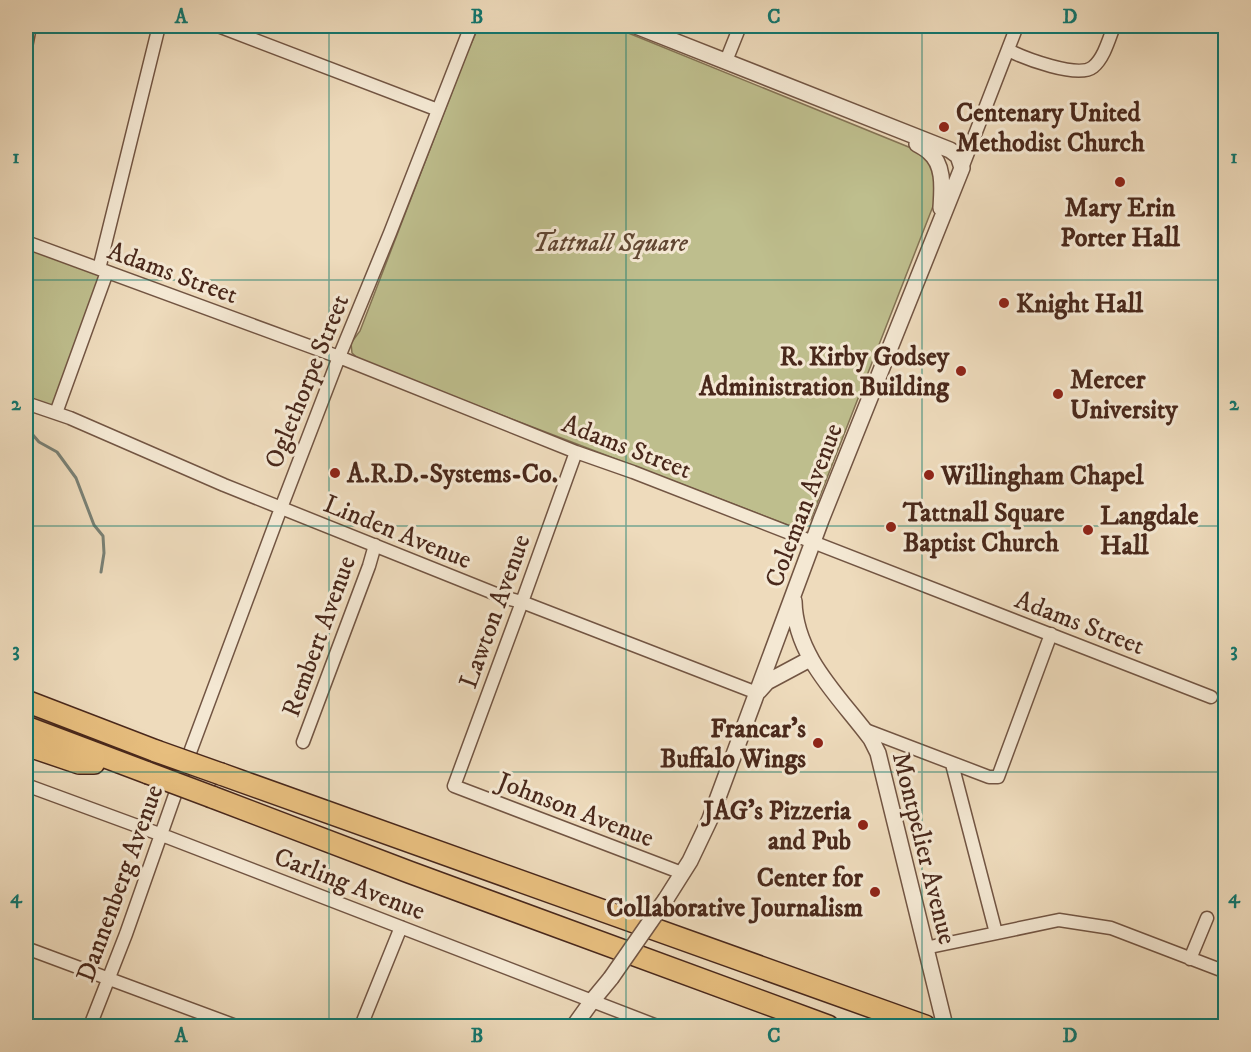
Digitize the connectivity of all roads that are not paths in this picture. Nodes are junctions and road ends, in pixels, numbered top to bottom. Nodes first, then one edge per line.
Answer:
1 (30, 26) edge
2 (159, 26) edge
3 (218, 26) edge
4 (471, 26) edge
5 (636, 26) edge
6 (741, 26) edge
7 (1017, 26) edge
8 (1114, 26) edge
9 (26, 47) edge
10 (1008, 50) junction
11 (726, 61) junction
12 (438, 110) junction
13 (891, 128) junction
14 (962, 168) junction
15 (941, 222) junction
16 (26, 242) edge
17 (103, 271) junction
18 (339, 357) junction
19 (26, 403) edge
20 (56, 413) junction
21 (576, 452) junction
22 (281, 508) junction
23 (813, 542) junction
24 (375, 545) junction
25 (794, 595) junction
26 (522, 602) junction
27 (1051, 634) junction
28 (810, 659) junction
29 (757, 693) junction
30 (1211, 697) dead end
31 (26, 701) edge
32 (26, 728) edge
33 (862, 729) junction
34 (303, 742) dead end
35 (26, 745) edge
36 (189, 755) joint
37 (121, 763) junction
38 (952, 764) junction
39 (26, 785) edge
40 (454, 786) joint
41 (162, 835) junction
42 (682, 873) junction
43 (1207, 918) dead end
44 (401, 927) junction
45 (996, 933) junction
46 (26, 948) edge
47 (925, 948) junction
48 (1190, 958) junction
49 (1226, 972) edge
50 (108, 978) junction
51 (592, 1001) junction
52 (632, 1022) edge
53 (90, 1026) edge
54 (236, 1026) edge
55 (361, 1026) edge
56 (574, 1026) edge
57 (657, 1026) edge
58 (828, 1026) edge
59 (925, 1026) edge
60 (945, 1026) edge

1 - 9 street
2 - 17 street
3 - 12 street
4 - 12 street, Oglethorpe Street
5 - 11 street
6 - 11 street
7 - 10 street
8 - 10 street
10 - 14 street
11 - 13 street
12 - 18 street, Oglethorpe Street
13 - 14 street
13 - 15 street
14 - 15 street, Coleman Avenue
15 - 23 street, Coleman Avenue
16 - 17 street, Adams Street
17 - 18 street, Adams Street
17 - 20 street
18 - 21 street, Adams Street
18 - 22 street, Oglethorpe Street
19 - 20 street, Linden Avenue
20 - 22 street, Linden Avenue
21 - 23 street, Adams Street
21 - 26 street, Lawton Avenue
22 - 24 street, Linden Avenue
22 - 36 street, Oglethorpe Street
23 - 25 street, Coleman Avenue
23 - 27 street, Adams Street
24 - 26 street, Linden Avenue
24 - 34 street, Rembert Avenue
25 - 28 street, Montpelier Avenue
25 - 29 street, Coleman Avenue
26 - 29 street, Linden Avenue
26 - 40 street, Lawton Avenue
27 - 30 street, Adams Street
27 - 38 street
28 - 29 street
28 - 33 street, Montpelier Avenue
29 - 42 street, Coleman Avenue
31 - 59 highway, bridge
32 - 37 highway
33 - 38 street
33 - 47 street, Montpelier Avenue
35 - 37 highway
36 - 41 street, Dannenberg Avenue
37 - 58 highway, bridge
38 - 45 street
39 - 41 street, Carling Avenue
40 - 42 street, Johnson Avenue
41 - 44 street, Carling Avenue
41 - 50 street, Dannenberg Avenue
42 - 51 street, Coleman Avenue, bridge
43 - 48 street
44 - 51 street, Carling Avenue
44 - 55 street
45 - 47 street
45 - 48 street
46 - 50 street
47 - 60 street, Montpelier Avenue
48 - 49 street
50 - 53 street, Dannenberg Avenue
50 - 54 street
51 - 52 street, Carling Avenue
51 - 56 street, Coleman Avenue
52 - 57 street, Carling Avenue

